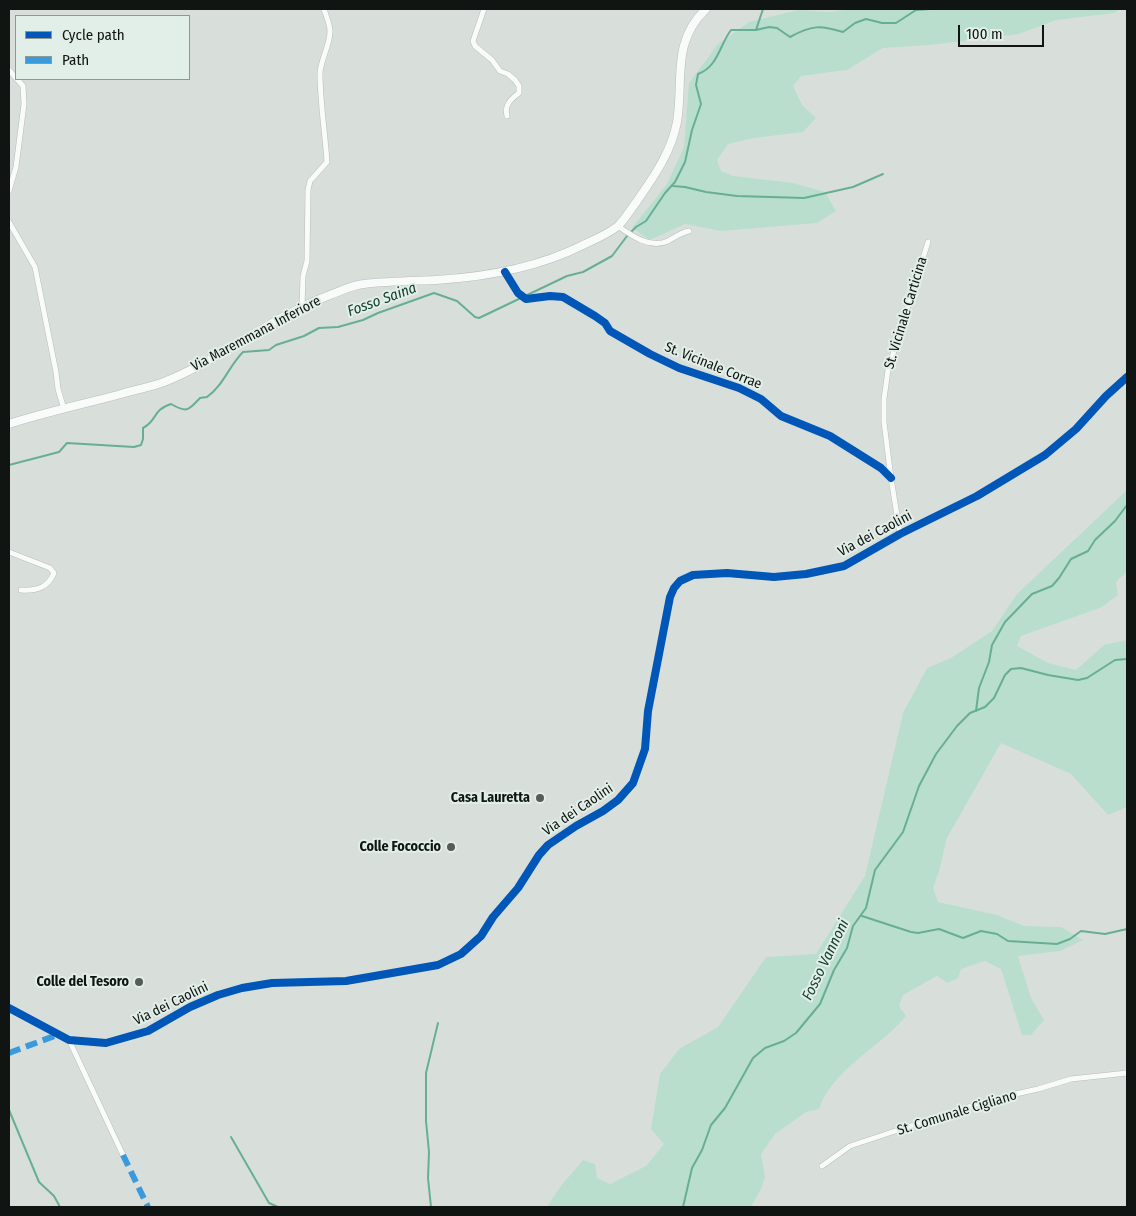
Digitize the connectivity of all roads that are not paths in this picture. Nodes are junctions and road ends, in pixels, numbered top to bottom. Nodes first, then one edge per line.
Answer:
1 (324, 9) edge
2 (484, 9) edge
3 (706, 9) edge
4 (18, 80) edge
5 (507, 116) dead end
6 (9, 192) edge
7 (9, 222) edge
8 (618, 226) junction
9 (689, 231) dead end
10 (928, 242) dead end
11 (505, 272) junction
12 (302, 307) junction
13 (1127, 377) edge
14 (64, 409) junction
15 (9, 424) edge
16 (890, 478) junction
17 (900, 534) junction
18 (9, 552) edge
19 (20, 590) dead end
20 (9, 1008) edge
21 (70, 1040) junction
22 (1127, 1073) edge
23 (123, 1155) dead end
24 (822, 1166) dead end

1 - 12 street
2 - 5 street
3 - 8 main road, Via Maremmana Inferiore
4 - 6 street
7 - 14 street
8 - 9 street
8 - 11 main road, Via Maremmana Inferiore
10 - 16 street, St. Vicinale Carticina
11 - 12 main road, Via Maremmana Inferiore
11 - 16 street, St. Vicinale Corrae
12 - 14 main road, Via Maremmana Inferiore
13 - 17 street, Via dei Caolini
14 - 15 main road, Via Maremmana Inferiore
16 - 17 street, St. Vicinale Carticina
17 - 21 street, Via dei Caolini
18 - 19 street
20 - 21 street, Via dei Caolini
21 - 23 street
22 - 24 street, St. Comunale Cigliano

